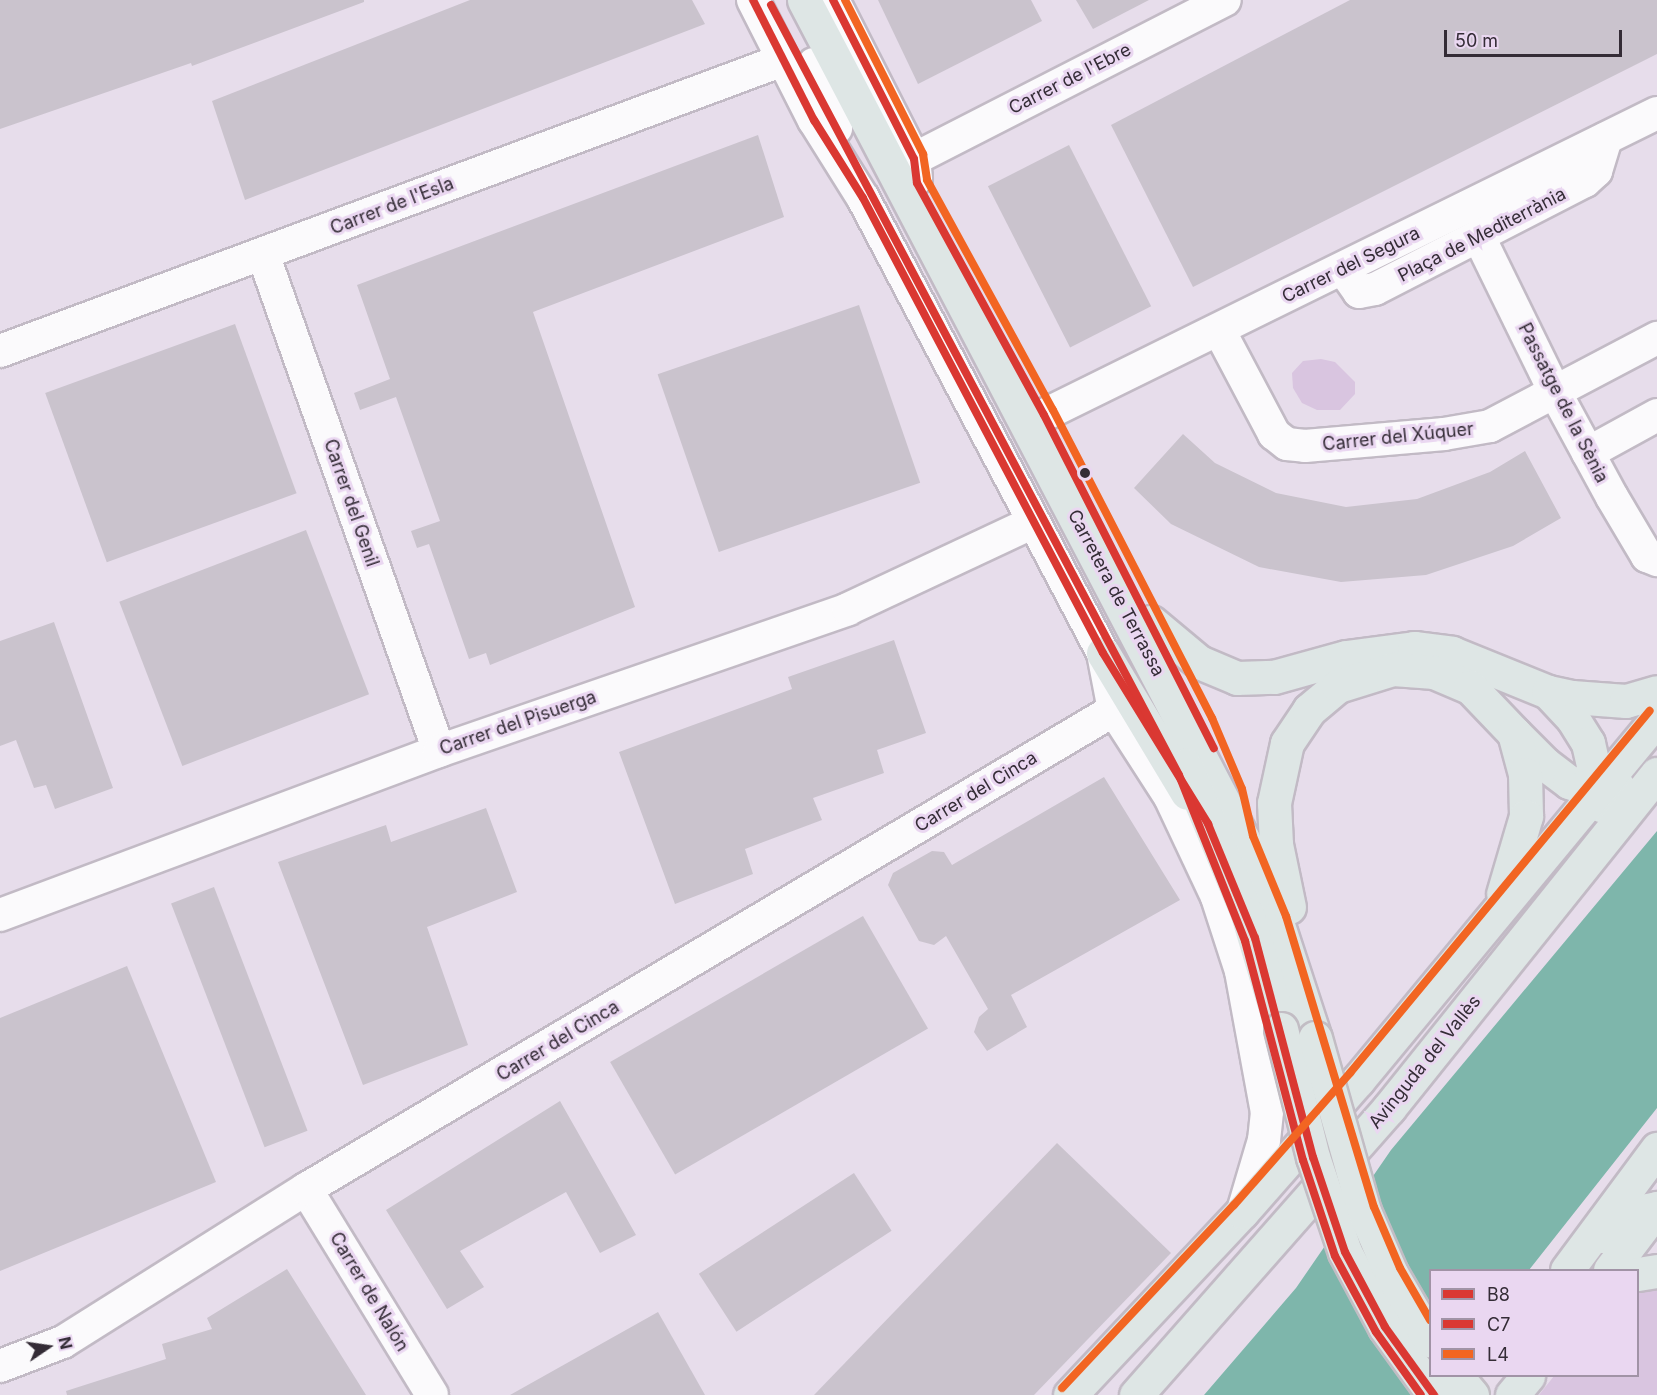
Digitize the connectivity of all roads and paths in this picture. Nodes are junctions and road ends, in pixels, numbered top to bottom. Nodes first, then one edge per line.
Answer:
1 (753, 0) edge
2 (780, 0) edge
3 (804, 0) edge
4 (833, 0) edge
5 (1225, 0) edge
6 (798, 62) junction
7 (1657, 113) edge
8 (866, 117) junction
9 (1606, 138) junction
10 (916, 171) junction
11 (1479, 237) junction
12 (263, 254) junction
13 (1343, 268) junction
14 (1219, 330) junction
15 (1657, 338) edge
16 (0, 351) edge
17 (1555, 392) junction
18 (1044, 415) junction
19 (1657, 415) edge
20 (1588, 453) junction
21 (1032, 523) junction
22 (1657, 560) edge
23 (1151, 622) junction
24 (1103, 653) junction
25 (1548, 692) junction
26 (1657, 692) edge
27 (1114, 710) junction
28 (1657, 718) edge
29 (1514, 733) junction
30 (439, 751) junction
31 (1657, 753) edge
32 (1657, 774) edge
33 (1599, 788) junction
34 (1208, 824) junction
35 (1243, 838) junction
36 (0, 915) edge
37 (1494, 917) junction
38 (1508, 958) junction
39 (1315, 1038) junction
40 (1657, 1149) edge
41 (1657, 1167) edge
42 (306, 1188) junction
43 (1242, 1212) junction
44 (1655, 1216) edge
45 (1568, 1269) edge
46 (1573, 1269) edge
47 (1611, 1269) edge
48 (1657, 1271) edge
49 (1639, 1274) edge
50 (1429, 1337) edge
51 (0, 1366) edge
52 (1457, 1377) edge
53 (1482, 1377) edge
54 (1527, 1377) edge
55 (432, 1395) edge
56 (1070, 1395) edge
57 (1136, 1395) edge
58 (1434, 1395) edge
59 (1466, 1395) edge
60 (1472, 1395) edge
61 (1512, 1395) edge

1 - 6 street
2 - 6 main road, Carretera de Terrassa
3 - 8 main road, Carretera de Terrassa
4 - 10 street
5 - 10 street, Carrer de l'Ebre
6 - 12 street, Carrer de l'Esla
6 - 21 street, Carretera de Terrassa
6 - 34 main road, Carretera de Terrassa
7 - 9 street, Carrer del Segura
8 - 10 main road
8 - 35 main road, Carretera de Terrassa
9 - 11 street, Plaça de Mediterrània
9 - 13 street, Carrer del Segura
10 - 18 main road
11 - 13 street, Plaça de Mediterrània
11 - 17 street, Passatge de la Sènia
12 - 16 street, Carrer de l'Esla
12 - 30 street, Carrer del Genil
13 - 14 street, Carrer del Segura
14 - 17 street, Carrer del Xúquer
14 - 18 street, Carrer del Segura
15 - 17 street, Carrer del Xúquer
17 - 20 street, Passatge de la Sènia
18 - 23 main road
19 - 20 street
20 - 22 street, Passatge de la Sènia
21 - 24 street, Carretera de Terrassa
21 - 30 street, Carrer del Pisuerga
23 - 25 main road
23 - 35 main road
24 - 27 street, Carretera de Terrassa
24 - 34 main road
25 - 26 main road
25 - 33 main road
27 - 42 street, Carrer del Cinca
27 - 43 street
28 - 33 main road
29 - 33 main road
29 - 37 main road
29 - 39 main road
30 - 36 street, Carrer del Pisuerga
31 - 33 main road
32 - 38 main road, Avinguda del Vallès
33 - 37 main road
33 - 38 main road
34 - 58 main road, Carretera de Terrassa, bridge
35 - 39 main road, Carretera de Terrassa
37 - 43 main road
38 - 57 main road, Avinguda del Vallès
39 - 50 main road, Carretera de Terrassa, bridge
40 - 45 main road
41 - 44 main road
42 - 51 street, Carrer del Cinca
42 - 55 street, Carrer de Nalón
43 - 56 main road
44 - 46 main road
44 - 47 main road
48 - 49 main road
52 - 60 main road, bridge
53 - 59 main road
54 - 61 main road

